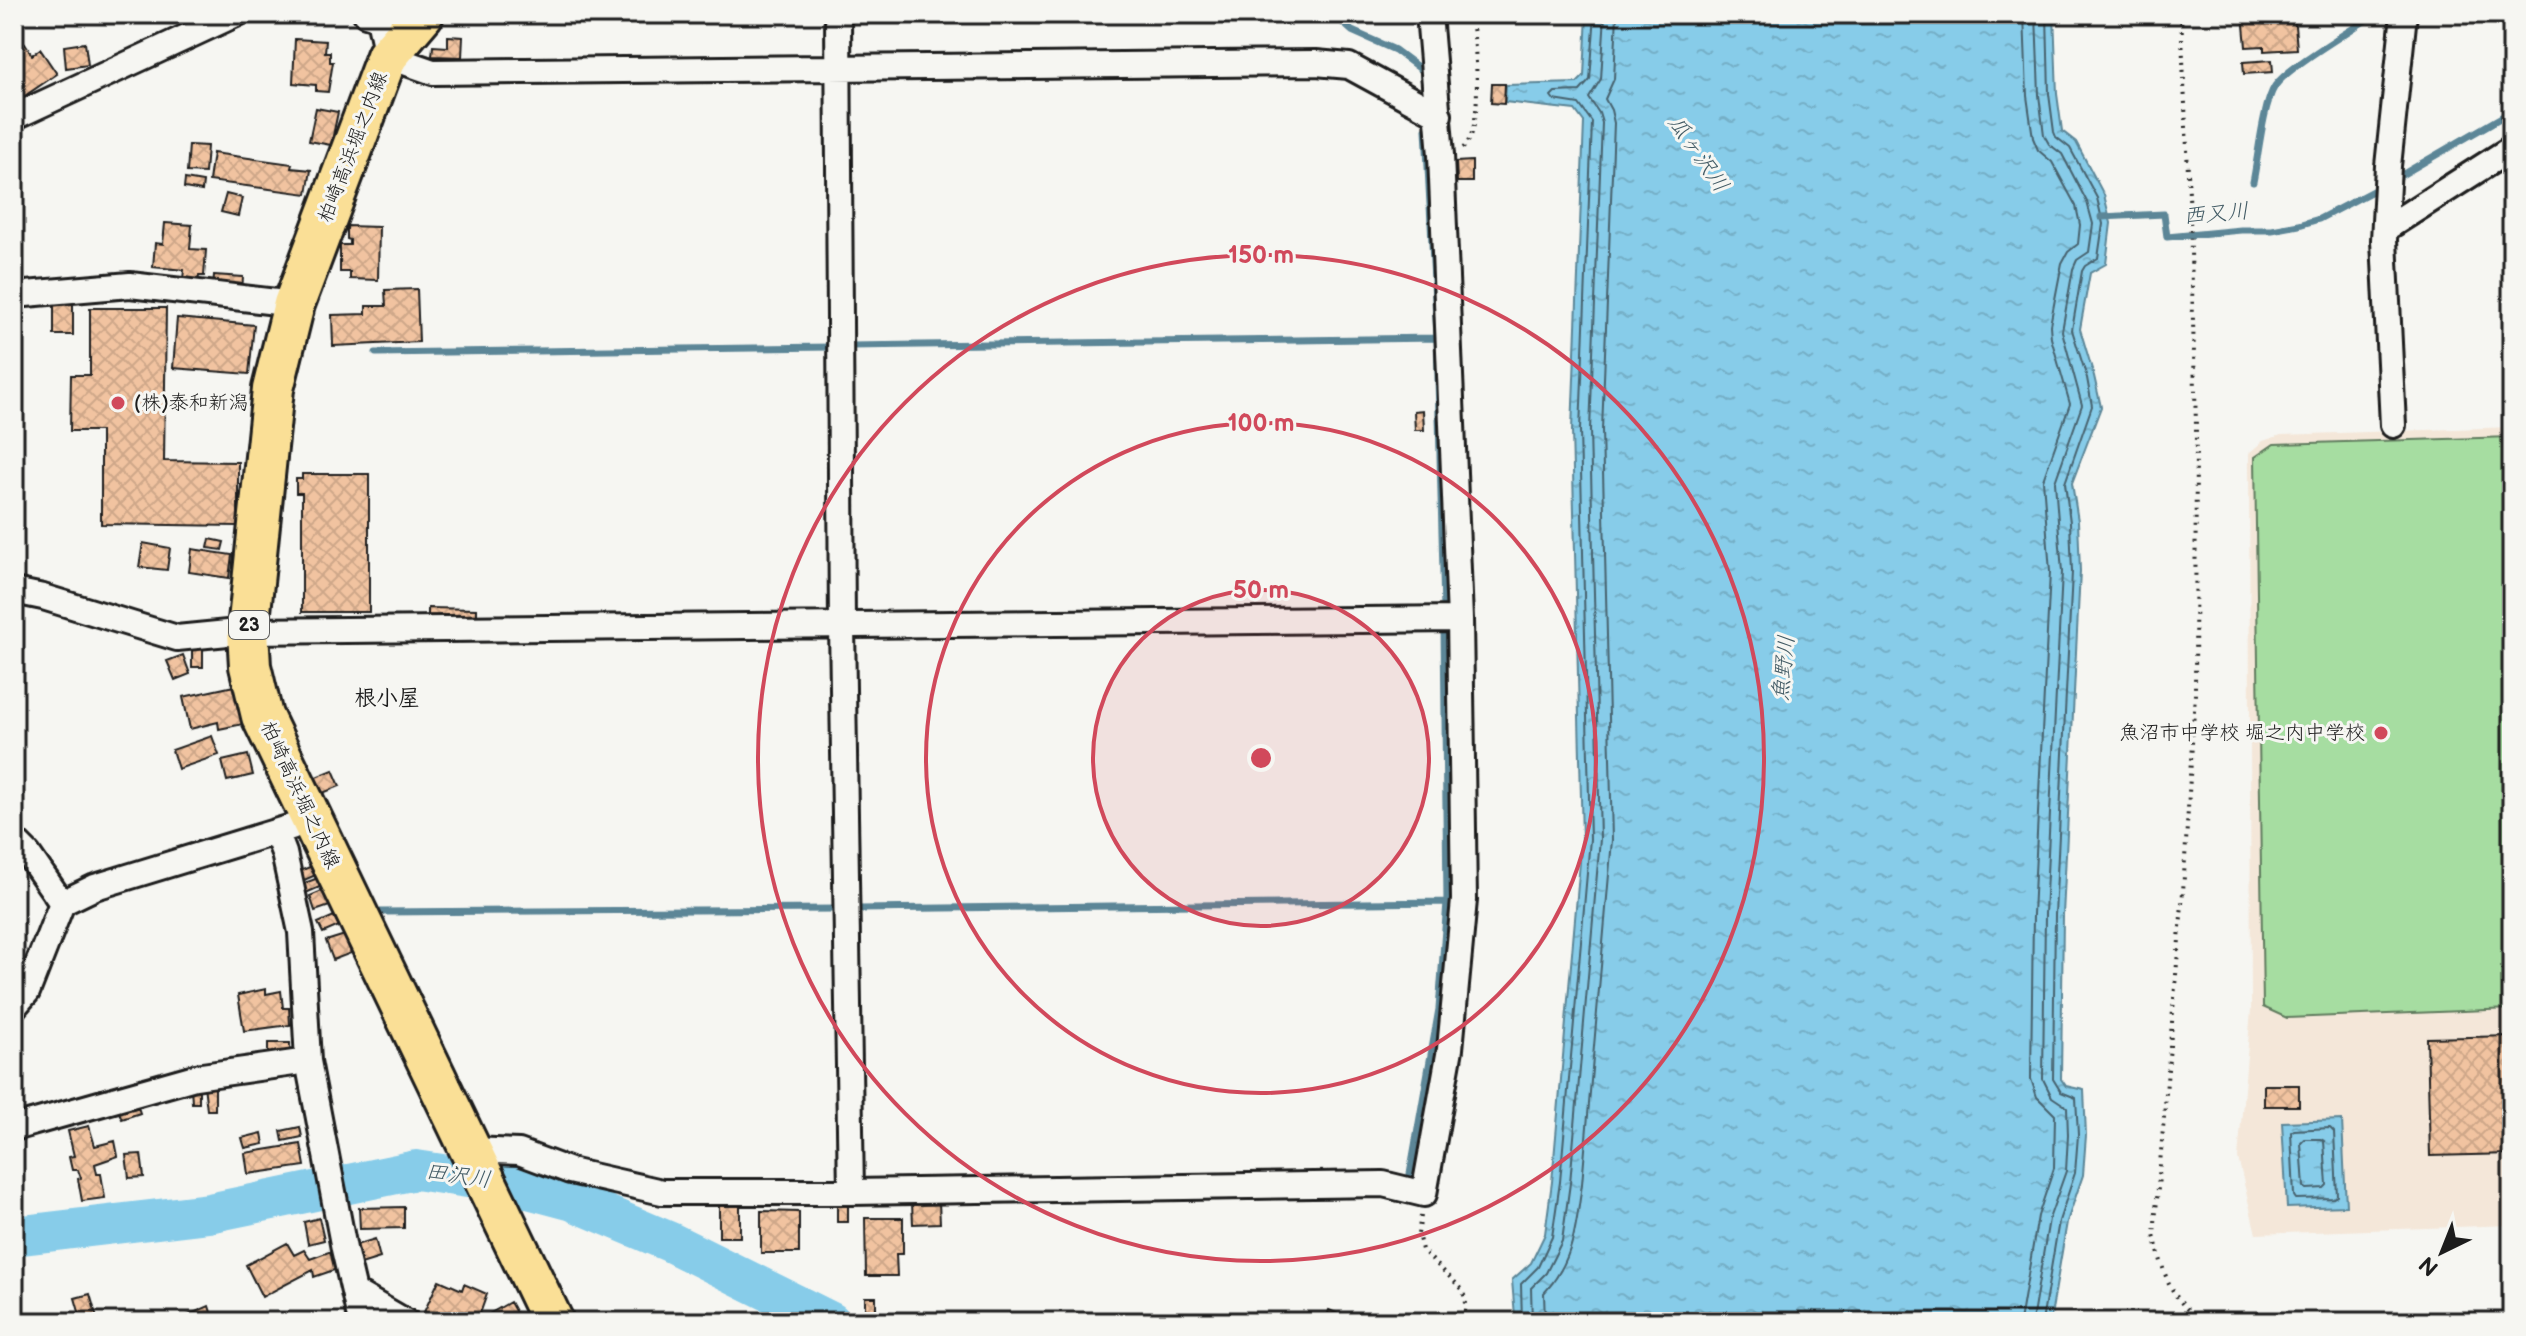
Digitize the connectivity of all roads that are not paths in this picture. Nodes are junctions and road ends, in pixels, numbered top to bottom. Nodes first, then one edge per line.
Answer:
1 (236, 14) edge
2 (366, 14) edge
3 (423, 14) edge
4 (838, 14) edge
5 (1429, 14) edge
6 (2404, 14) edge
7 (387, 56) junction
8 (838, 70) junction
9 (1439, 115) junction
10 (14, 117) edge
11 (2512, 148) edge
12 (2386, 223) junction
13 (14, 295) edge
14 (294, 304) junction
15 (2393, 425) dead end
16 (14, 591) edge
17 (1460, 619) junction
18 (842, 626) junction
19 (248, 631) junction
20 (294, 826) junction
21 (14, 840) edge
22 (62, 903) junction
23 (14, 1007) edge
24 (308, 1061) junction
25 (14, 1128) edge
26 (475, 1157) junction
27 (851, 1192) junction
28 (354, 1292) junction
29 (546, 1319) edge
30 (361, 1322) edge
31 (406, 1322) edge

1 - 10 street
2 - 7 street
3 - 7 main road, 柏崎高浜堀之内線 / 23
4 - 8 street
5 - 9 street
6 - 12 street
7 - 8 street
7 - 14 main road, 柏崎高浜堀之内線 / 23
8 - 9 street
8 - 18 street
9 - 17 street
11 - 12 street
12 - 15 street
13 - 14 street
14 - 19 main road, 柏崎高浜堀之内線 / 23
16 - 19 street
17 - 18 street
17 - 27 street
18 - 19 street
18 - 27 street
19 - 20 main road, 柏崎高浜堀之内線 / 23
20 - 22 street
20 - 24 street
20 - 26 main road, 柏崎高浜堀之内線 / 23
21 - 22 street
22 - 23 street
24 - 25 street
24 - 28 street
26 - 27 street
26 - 29 main road, 柏崎高浜堀之内線 / 23
28 - 30 street
28 - 31 street

